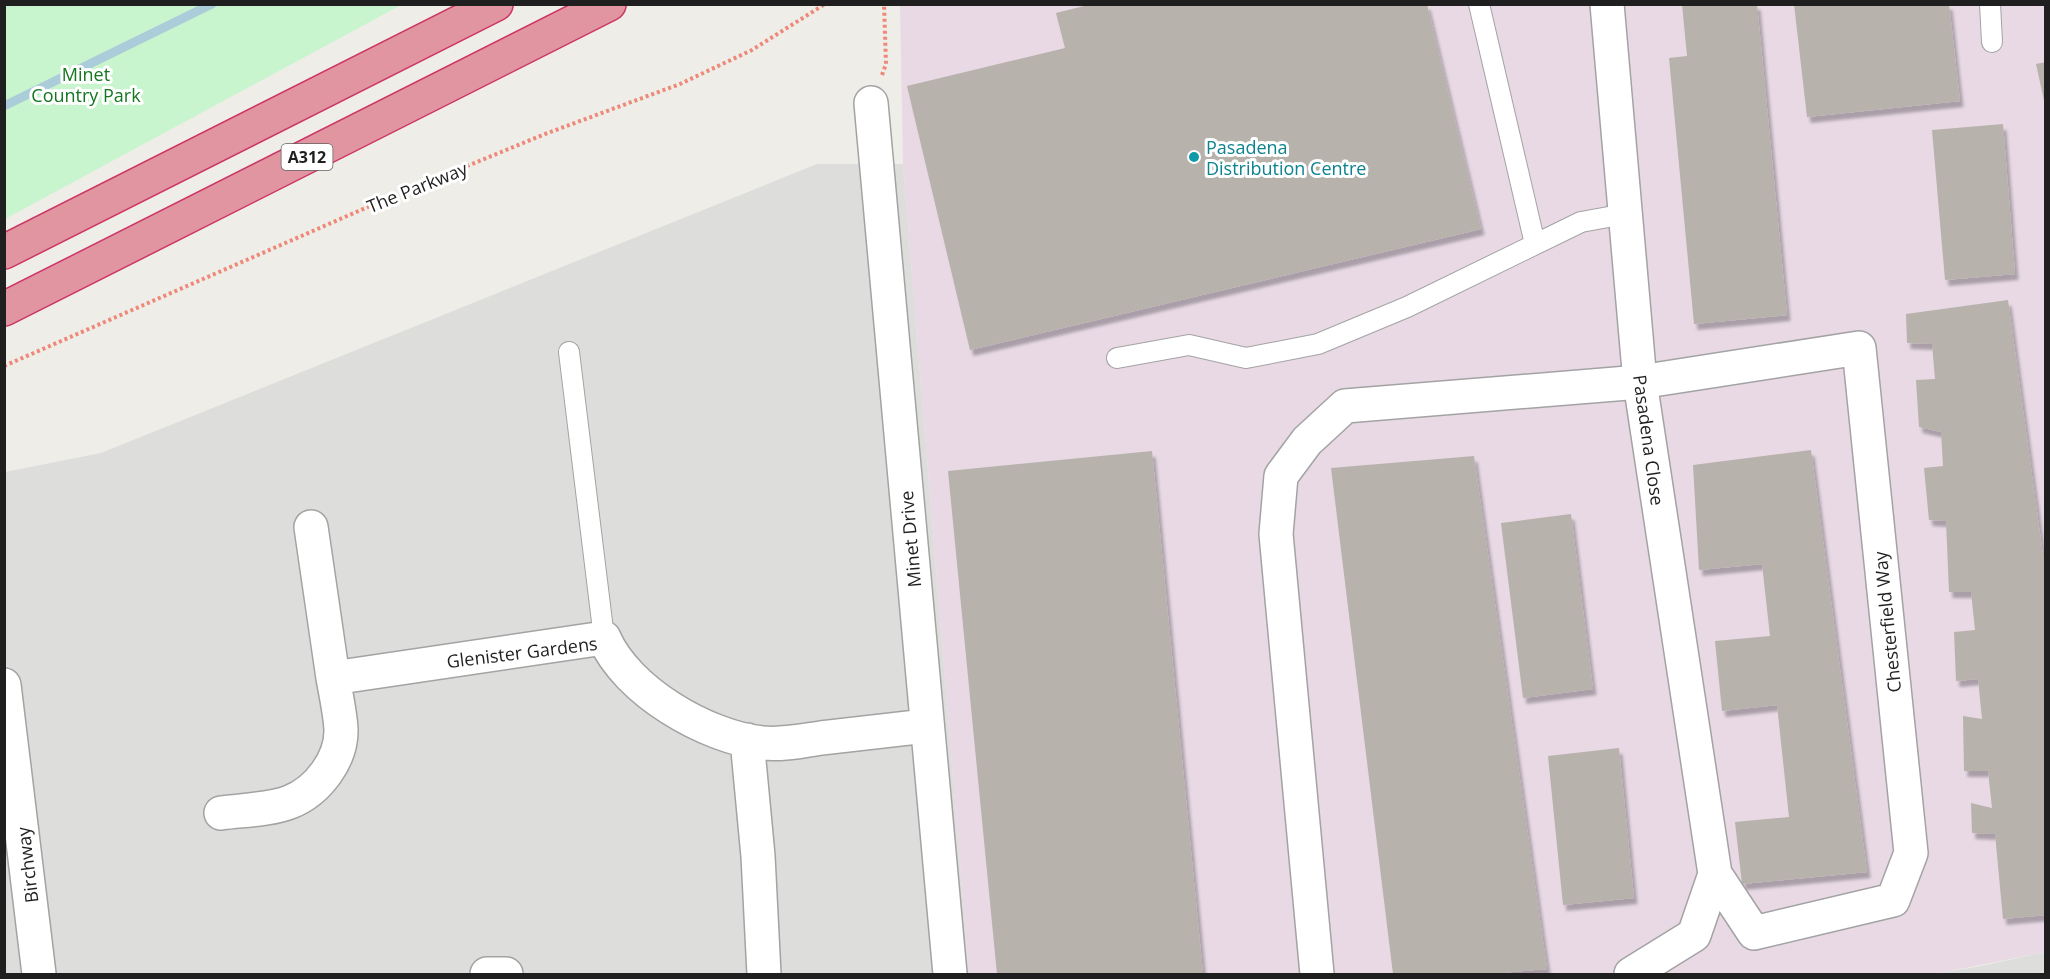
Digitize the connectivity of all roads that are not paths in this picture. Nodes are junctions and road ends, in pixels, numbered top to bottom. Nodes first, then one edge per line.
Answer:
1 (496, 4) edge
2 (609, 4) edge
3 (1479, 4) edge
4 (1607, 4) edge
5 (1990, 4) edge
6 (1992, 42) dead end
7 (871, 103) dead end
8 (1625, 214) junction
9 (1535, 244) junction
10 (4, 252) edge
11 (4, 309) edge
12 (569, 352) dead end
13 (1117, 358) dead end
14 (1640, 382) junction
15 (311, 527) dead end
16 (604, 638) junction
17 (333, 678) junction
18 (4, 685) edge
19 (926, 726) junction
20 (747, 740) junction
21 (221, 813) dead end
22 (1715, 874) junction
23 (39, 975) edge
24 (487, 975) edge
25 (506, 975) edge
26 (764, 975) edge
27 (950, 975) edge
28 (1317, 975) edge
29 (1630, 975) edge

1 - 10 highway
2 - 11 highway, A312
3 - 9 lane
4 - 8 street, Pasadena Close
5 - 6 lane
7 - 19 street, Minet Drive
8 - 9 lane
8 - 14 street, Pasadena Close
9 - 13 lane
12 - 16 lane
14 - 22 street, Pasadena Close
14 - 22 street, Chesterfield Way
14 - 28 street
15 - 17 street
16 - 17 street, Glenister Gardens
16 - 20 street, Glenister Gardens
17 - 21 street
18 - 23 street, Birchway
19 - 20 street, Glenister Gardens
19 - 27 street, Minet Drive
20 - 26 street
22 - 29 street
24 - 25 street

